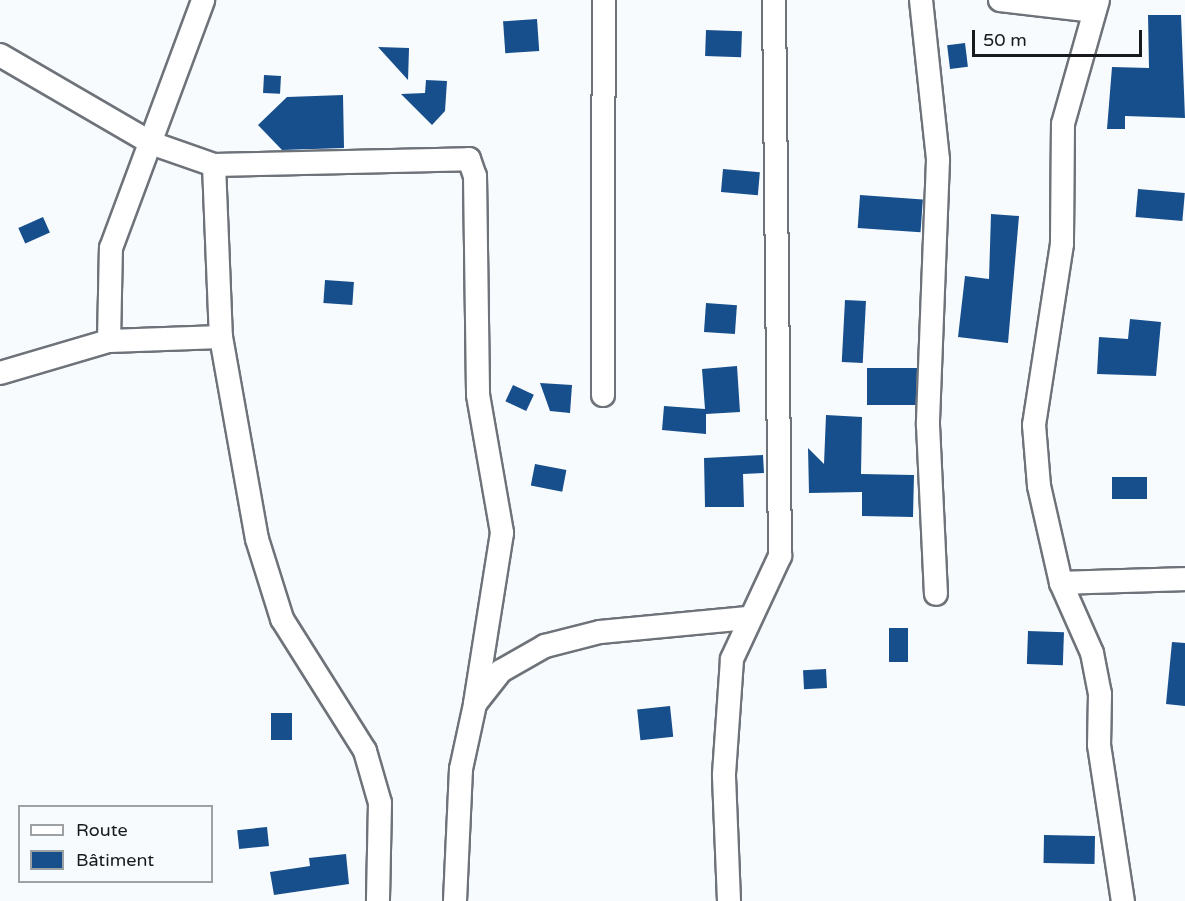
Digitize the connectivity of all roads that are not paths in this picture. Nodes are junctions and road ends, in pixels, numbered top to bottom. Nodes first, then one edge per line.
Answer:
1 (203, 0) edge
2 (604, 0) edge
3 (774, 0) edge
4 (921, 0) edge
5 (1000, 0) edge
6 (1096, 5) edge
7 (0, 55) edge
8 (151, 143) junction
9 (214, 165) junction
10 (222, 337) junction
11 (109, 341) junction
12 (0, 373) edge
13 (603, 395) dead end
14 (1185, 579) edge
15 (1061, 583) junction
16 (936, 594) dead end
17 (747, 618) junction
18 (475, 704) junction
19 (378, 901) edge
20 (455, 901) edge
21 (729, 901) edge
22 (1123, 901) edge

1 - 8 street
2 - 13 street
3 - 17 street
4 - 16 street
5 - 6 street
6 - 15 street
7 - 8 street
8 - 9 street
8 - 11 street
9 - 10 street
9 - 18 street
10 - 11 street
10 - 19 street
11 - 12 street
14 - 15 street
15 - 22 street
17 - 18 street
17 - 21 street
18 - 20 street

